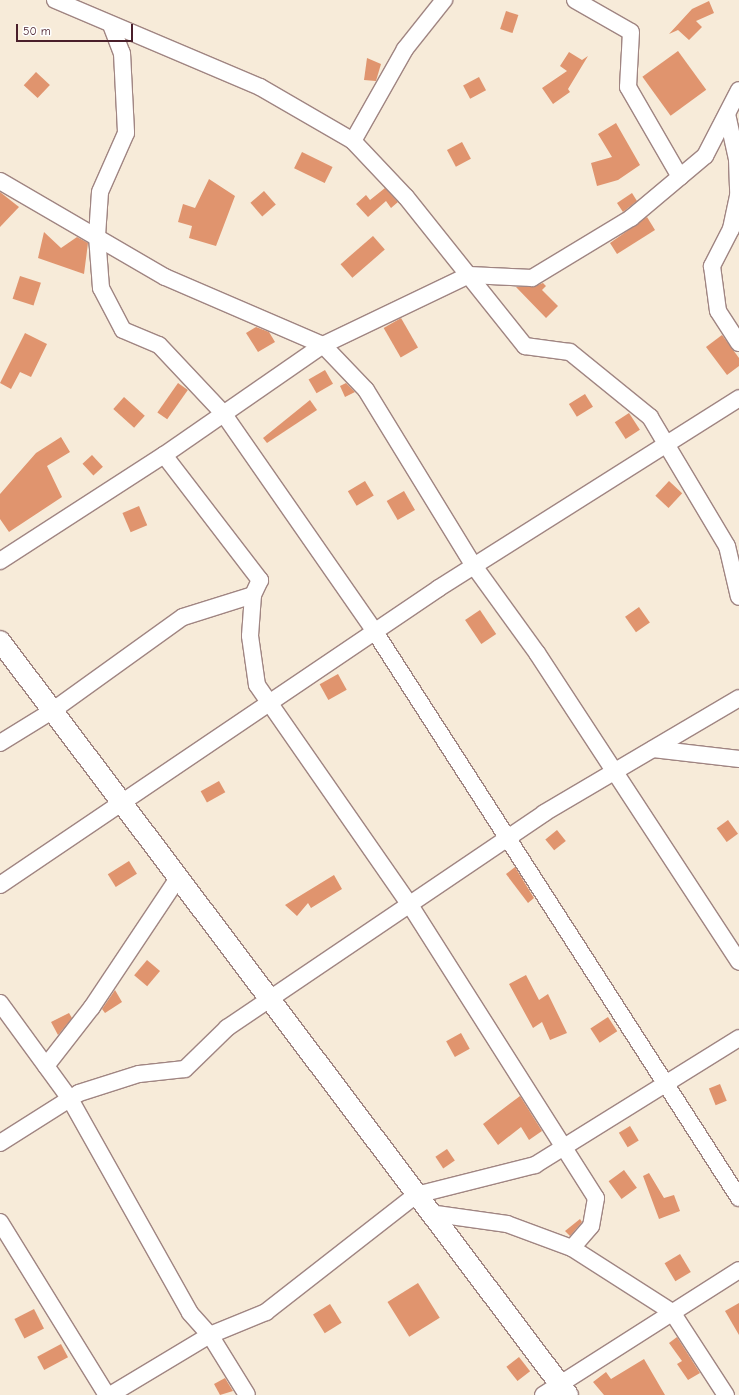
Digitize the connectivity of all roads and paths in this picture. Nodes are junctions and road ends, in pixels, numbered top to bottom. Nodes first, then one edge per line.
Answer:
1 (55, 0) edge
2 (444, 0) edge
3 (575, 0) edge
4 (111, 25) junction
5 (739, 90) edge
6 (727, 114) junction
7 (354, 141) junction
8 (680, 177) junction
9 (0, 181) edge
10 (738, 196) edge
11 (97, 236) junction
12 (469, 275) junction
13 (739, 343) edge
14 (323, 345) junction
15 (739, 398) edge
16 (224, 413) junction
17 (668, 443) junction
18 (164, 455) junction
19 (0, 561) edge
20 (474, 566) junction
21 (253, 595) junction
22 (739, 597) edge
23 (375, 632) junction
24 (0, 641) edge
25 (739, 698) edge
26 (269, 704) junction
27 (52, 711) junction
28 (0, 743) edge
29 (653, 749) junction
30 (739, 759) edge
31 (613, 772) junction
32 (122, 804) junction
33 (507, 838) junction
34 (178, 878) junction
35 (0, 885) edge
36 (410, 905) junction
37 (739, 962) edge
38 (269, 1000) junction
39 (0, 1003) edge
40 (739, 1038) edge
41 (46, 1066) junction
42 (668, 1083) junction
43 (70, 1099) junction
44 (0, 1143) edge
45 (563, 1148) junction
46 (416, 1195) junction
47 (739, 1198) edge
48 (429, 1213) junction
49 (0, 1222) edge
50 (572, 1248) junction
51 (739, 1270) edge
52 (672, 1312) junction
53 (210, 1335) junction
54 (564, 1390) edge
55 (109, 1395) edge
56 (247, 1395) edge
57 (543, 1395) edge
58 (726, 1395) edge

1 - 4 street
2 - 7 street
3 - 8 street
4 - 7 street
4 - 11 street
5 - 6 street
6 - 8 street
6 - 10 street
7 - 12 street
8 - 12 street
9 - 11 street
10 - 13 street
11 - 14 street
11 - 16 street
12 - 14 street
12 - 17 street
14 - 16 street
14 - 20 street
15 - 17 street
16 - 18 street
16 - 23 street
17 - 20 street
17 - 22 street
18 - 19 street
18 - 21 street
20 - 23 street
20 - 31 street
21 - 26 street
21 - 27 street
23 - 26 street
23 - 33 street
24 - 27 street
25 - 29 street
26 - 32 street
26 - 36 street
27 - 28 street
27 - 32 street
29 - 30 street
29 - 31 street
31 - 33 street
31 - 37 street
32 - 34 street
32 - 35 street
33 - 36 street
33 - 42 street
34 - 38 street
34 - 41 street
36 - 38 street
36 - 45 street
38 - 43 street
38 - 46 street
39 - 41 street
40 - 42 street
41 - 43 street
42 - 45 street
42 - 47 street
43 - 44 street
43 - 53 street
45 - 46 street
45 - 50 street
46 - 48 street
46 - 53 street
48 - 50 street
48 - 54 street
49 - 55 street
50 - 52 street
51 - 52 street
52 - 54 street
52 - 58 street
53 - 55 street
53 - 56 street
54 - 57 street

